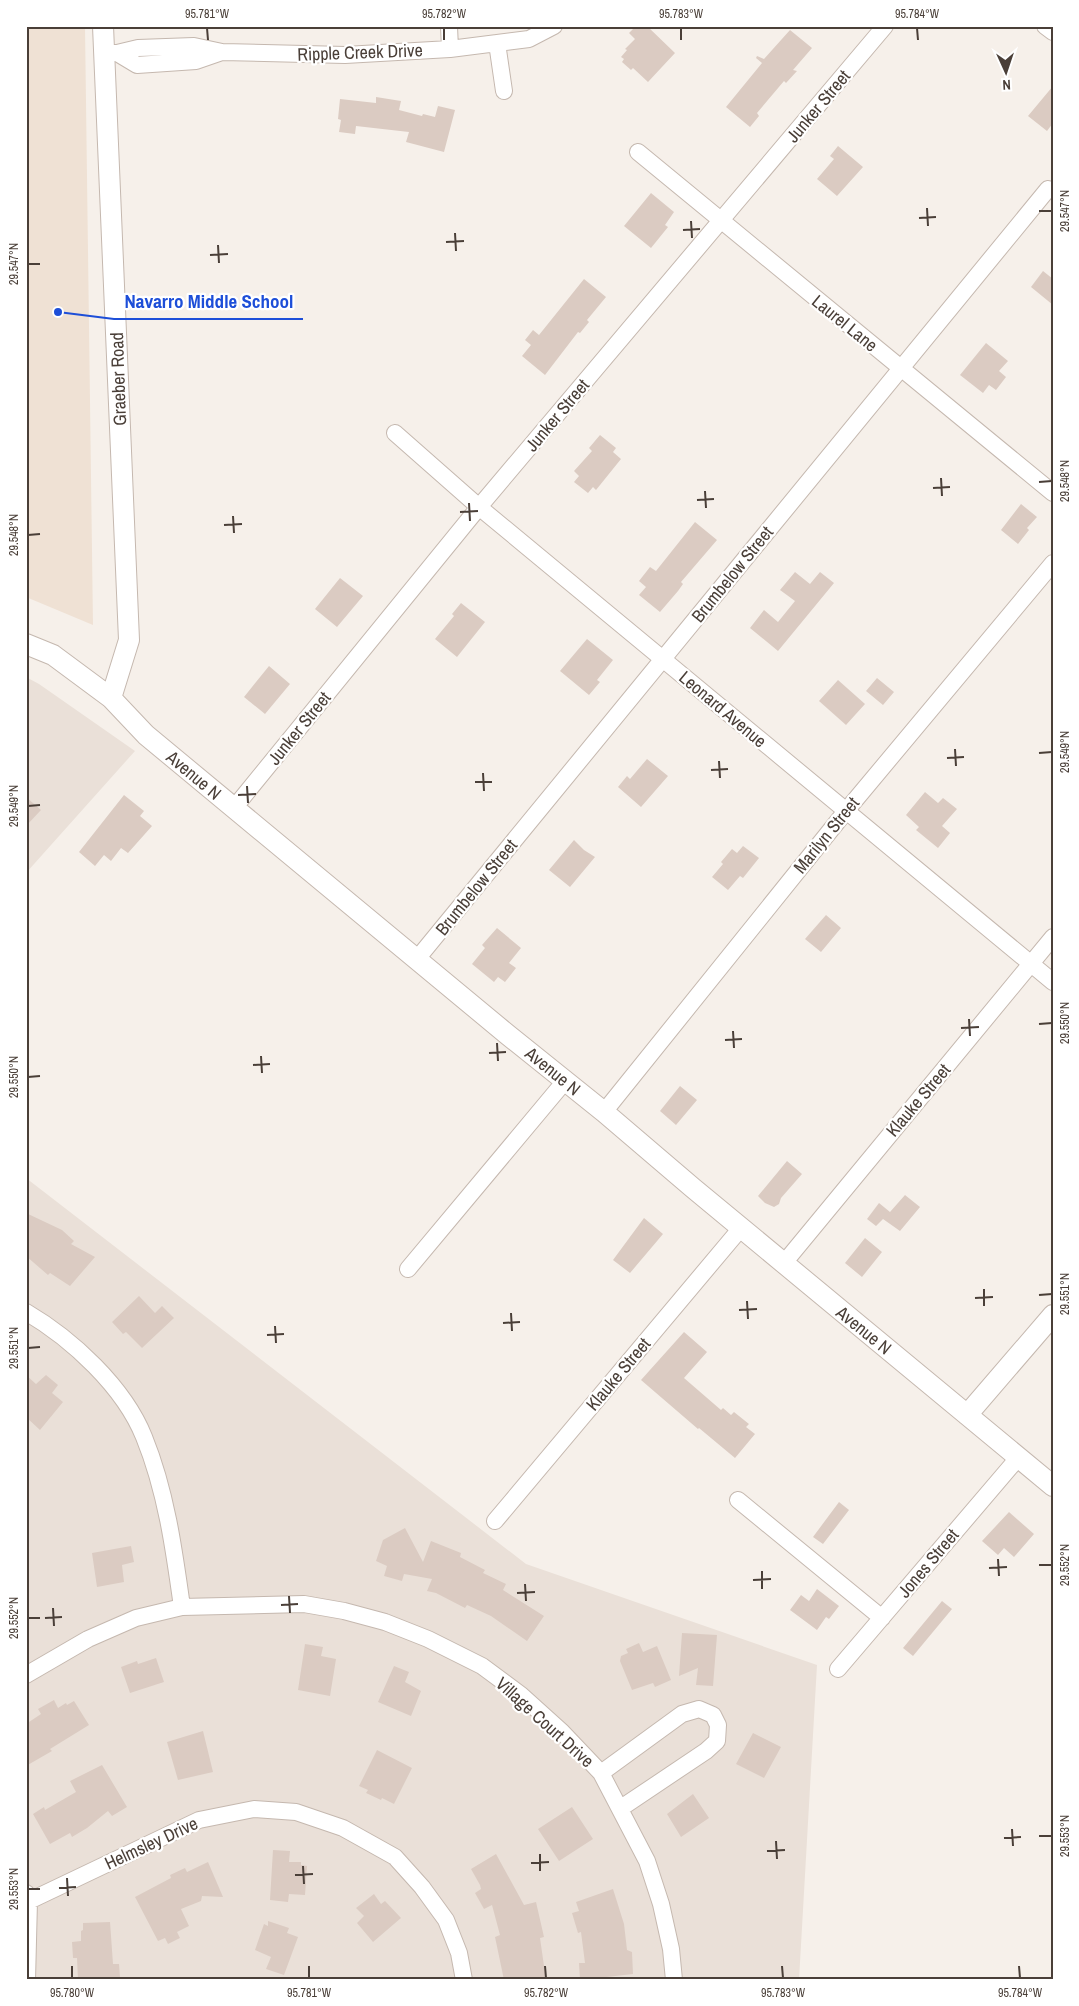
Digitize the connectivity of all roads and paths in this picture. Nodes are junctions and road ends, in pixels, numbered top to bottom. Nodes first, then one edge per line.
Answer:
1 (103, 26) edge
2 (449, 26) edge
3 (554, 26) edge
4 (885, 26) edge
5 (1046, 26) edge
6 (1053, 32) edge
7 (496, 43) junction
8 (450, 49) junction
9 (111, 53) junction
10 (504, 90) dead end
11 (638, 152) dead end
12 (1048, 188) dead end
13 (721, 220) junction
14 (901, 368) junction
15 (395, 434) dead end
16 (1053, 492) edge
17 (479, 507) junction
18 (1053, 563) edge
19 (26, 644) edge
20 (662, 659) junction
21 (111, 698) junction
22 (234, 808) junction
23 (846, 811) junction
24 (1053, 937) edge
25 (417, 959) junction
26 (1031, 964) junction
27 (1053, 982) edge
28 (565, 1081) junction
29 (604, 1112) junction
30 (741, 1228) junction
31 (784, 1263) junction
32 (408, 1269) dead end
33 (26, 1312) edge
34 (1053, 1315) edge
35 (967, 1415) junction
36 (1018, 1458) junction
37 (1053, 1486) edge
38 (738, 1500) dead end
39 (495, 1521) dead end
40 (182, 1606) junction
41 (882, 1618) junction
42 (838, 1669) dead end
43 (26, 1675) edge
44 (601, 1773) junction
45 (621, 1808) junction
46 (28, 1897) edge
47 (27, 1980) edge
48 (464, 1980) edge
49 (674, 1980) edge

1 - 9 street, Graeber Road
2 - 8 street
3 - 7 street, Ripple Creek Drive
4 - 13 street, Junker Street
5 - 6 street
7 - 8 street, Ripple Creek Drive
7 - 10 street
8 - 9 street, Ripple Creek Drive
9 - 21 street, Graeber Road
11 - 13 street, Laurel Lane
12 - 14 street, Brumbelow Street
13 - 14 street, Laurel Lane
13 - 17 street, Junker Street
14 - 16 street, Laurel Lane
14 - 20 street, Brumbelow Street
15 - 17 street, Leonard Avenue
17 - 20 street, Leonard Avenue
17 - 22 street, Junker Street
18 - 23 street, Marilyn Street
19 - 21 street, Avenue N
20 - 23 street, Leonard Avenue
20 - 25 street, Brumbelow Street
21 - 22 street, Avenue N
22 - 25 street, Avenue N
23 - 26 street, Leonard Avenue
23 - 29 street, Marilyn Street
24 - 26 street, Klauke Street
25 - 28 street, Avenue N
26 - 27 street, Leonard Avenue
26 - 31 street, Klauke Street
28 - 29 street, Avenue N
28 - 32 street
29 - 30 street, Avenue N
30 - 31 street, Avenue N
30 - 39 street, Klauke Street
31 - 35 street, Avenue N
33 - 40 street
34 - 35 street
35 - 36 street, Avenue N
36 - 37 street, Avenue N
36 - 41 street, Jones Street
38 - 41 street
40 - 43 street, Village Court Drive
40 - 44 street, Village Court Drive
41 - 42 street, Jones Street
44 - 45 street, Village Court Drive
44 - 45 street
45 - 49 street, Village Court Drive
46 - 47 street
46 - 48 street, Helmsley Drive

